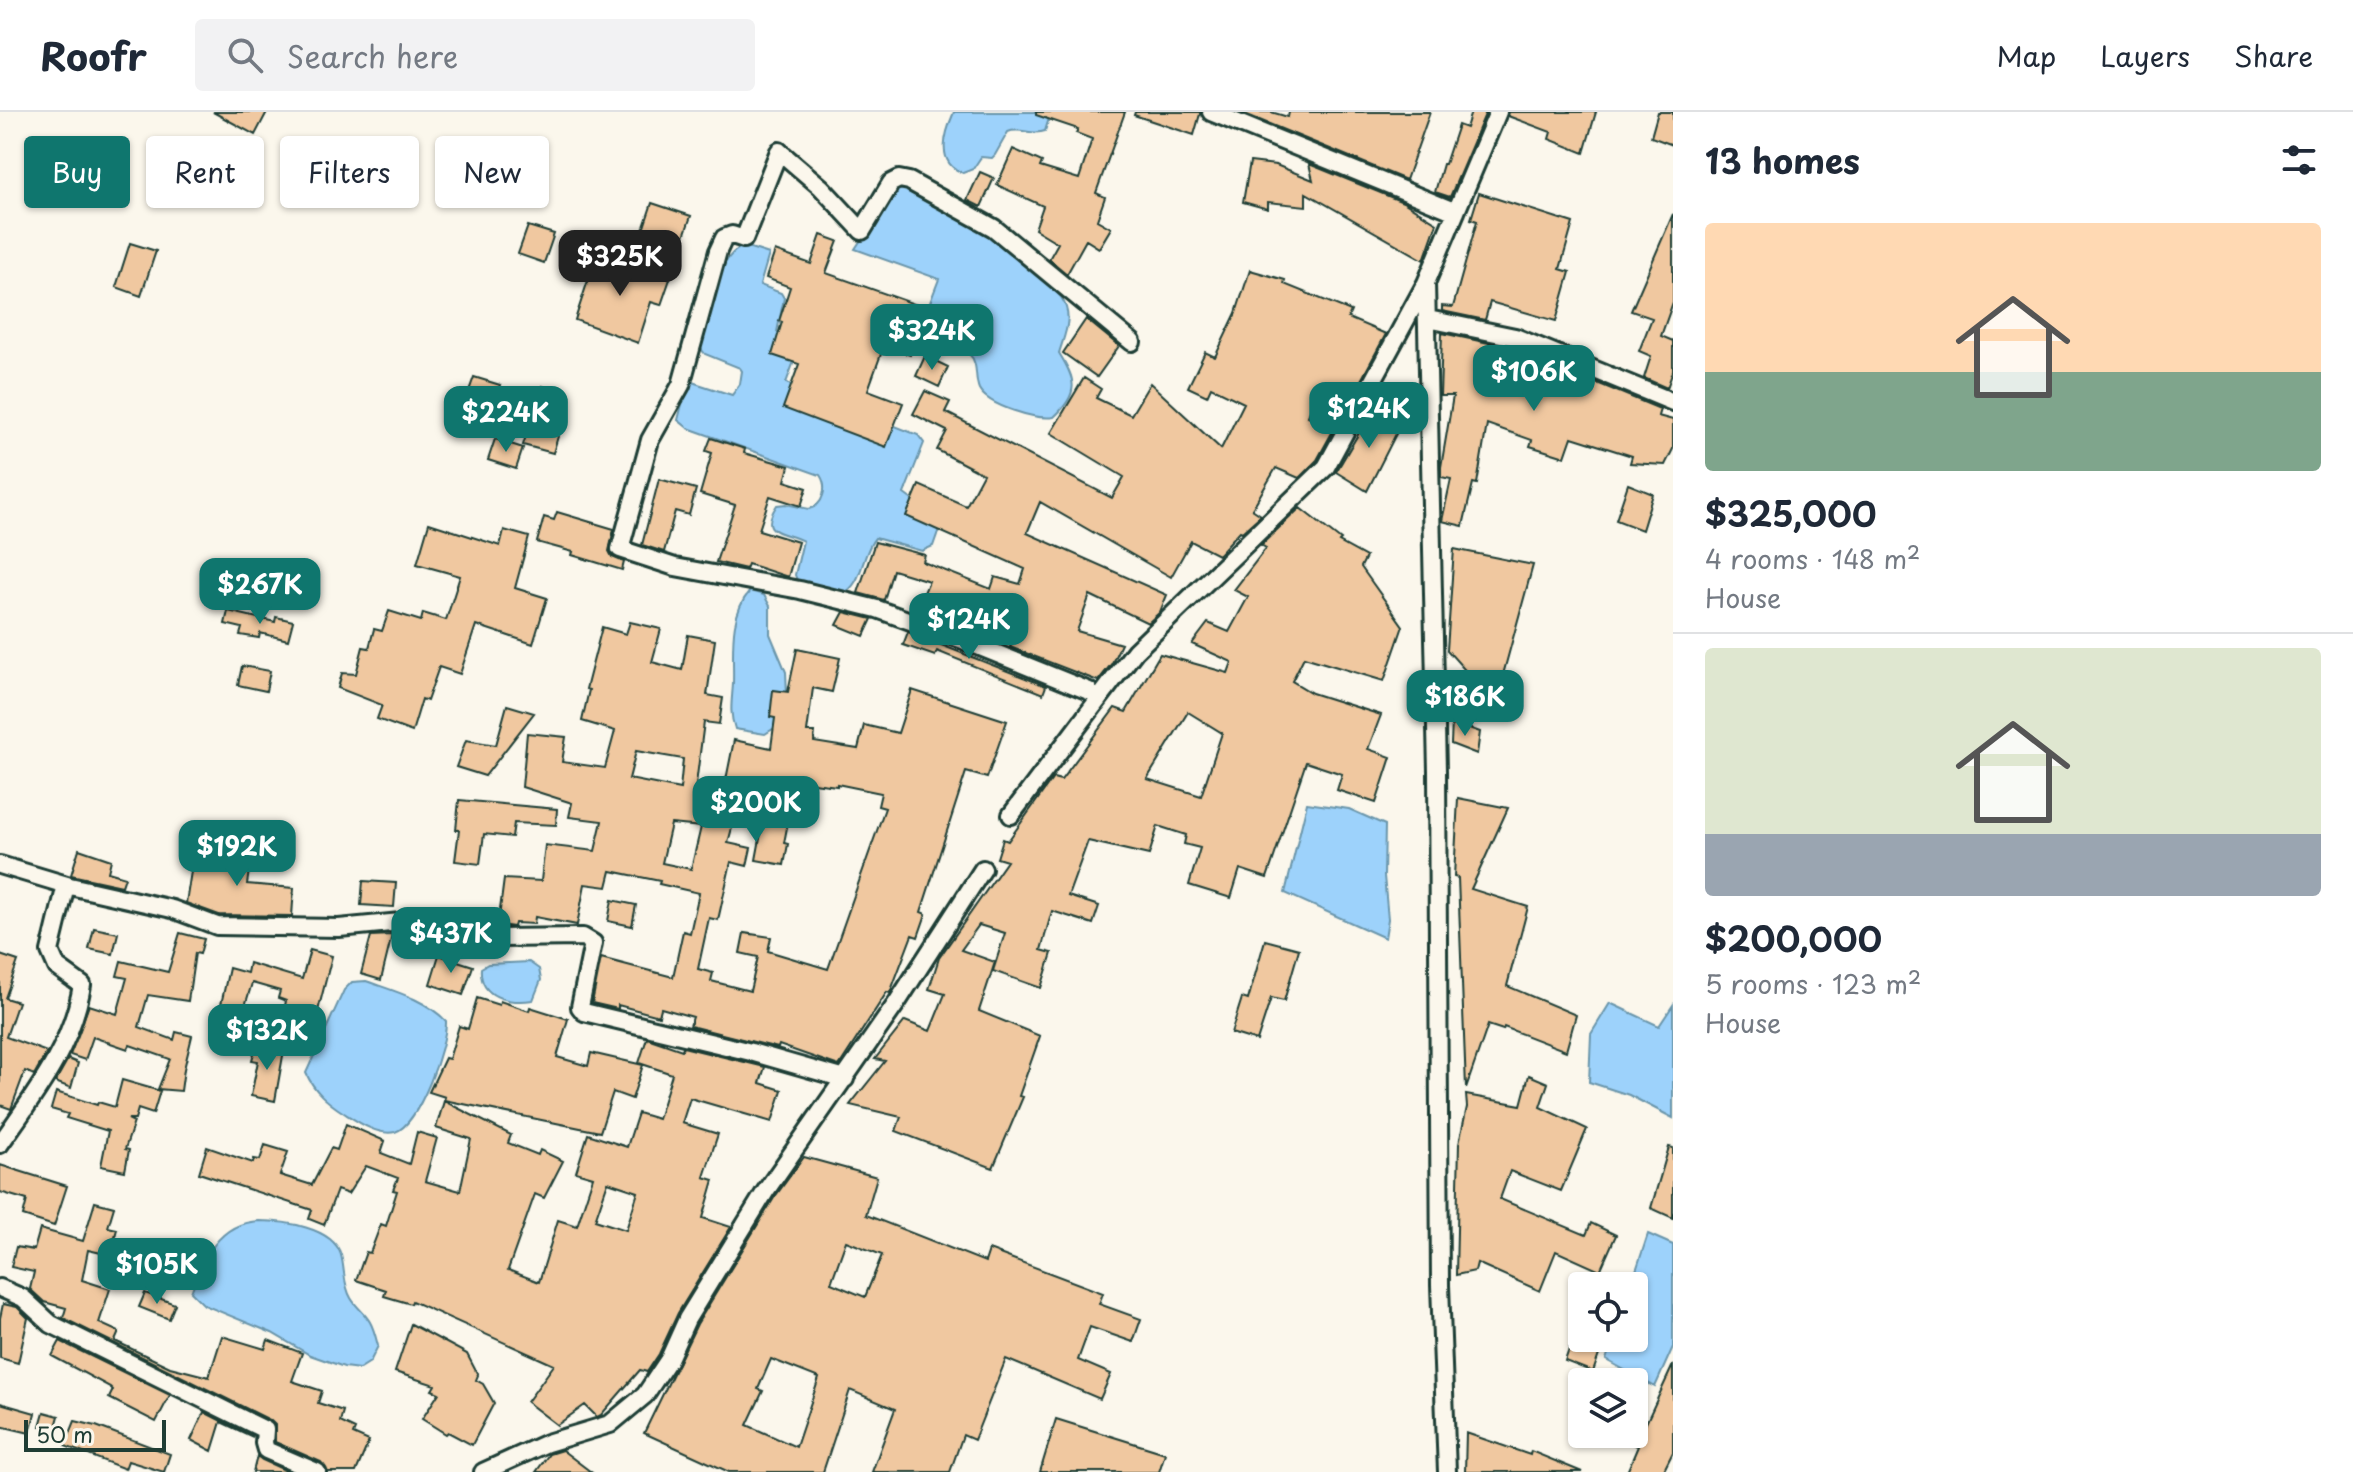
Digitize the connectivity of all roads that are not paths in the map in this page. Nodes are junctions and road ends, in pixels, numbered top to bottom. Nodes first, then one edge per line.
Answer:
1 (1211, 112) edge
2 (1498, 112) edge
3 (1456, 212) junction
4 (1426, 283) junction
5 (1428, 319) junction
6 (1132, 342) dead end
7 (1673, 402) edge
8 (1089, 691) dead end
9 (1011, 815) dead end
10 (0, 865) edge
11 (983, 869) dead end
12 (66, 885) junction
13 (845, 1079) junction
14 (0, 1144) edge
15 (0, 1288) edge
16 (317, 1472) edge
17 (483, 1472) edge
18 (1447, 1472) edge

1 - 3 street
2 - 3 street
3 - 4 street
4 - 5 street
4 - 9 street
5 - 7 street
5 - 18 street
6 - 8 street
10 - 12 street
11 - 13 street
12 - 13 street
12 - 14 street
13 - 17 street
15 - 16 street

